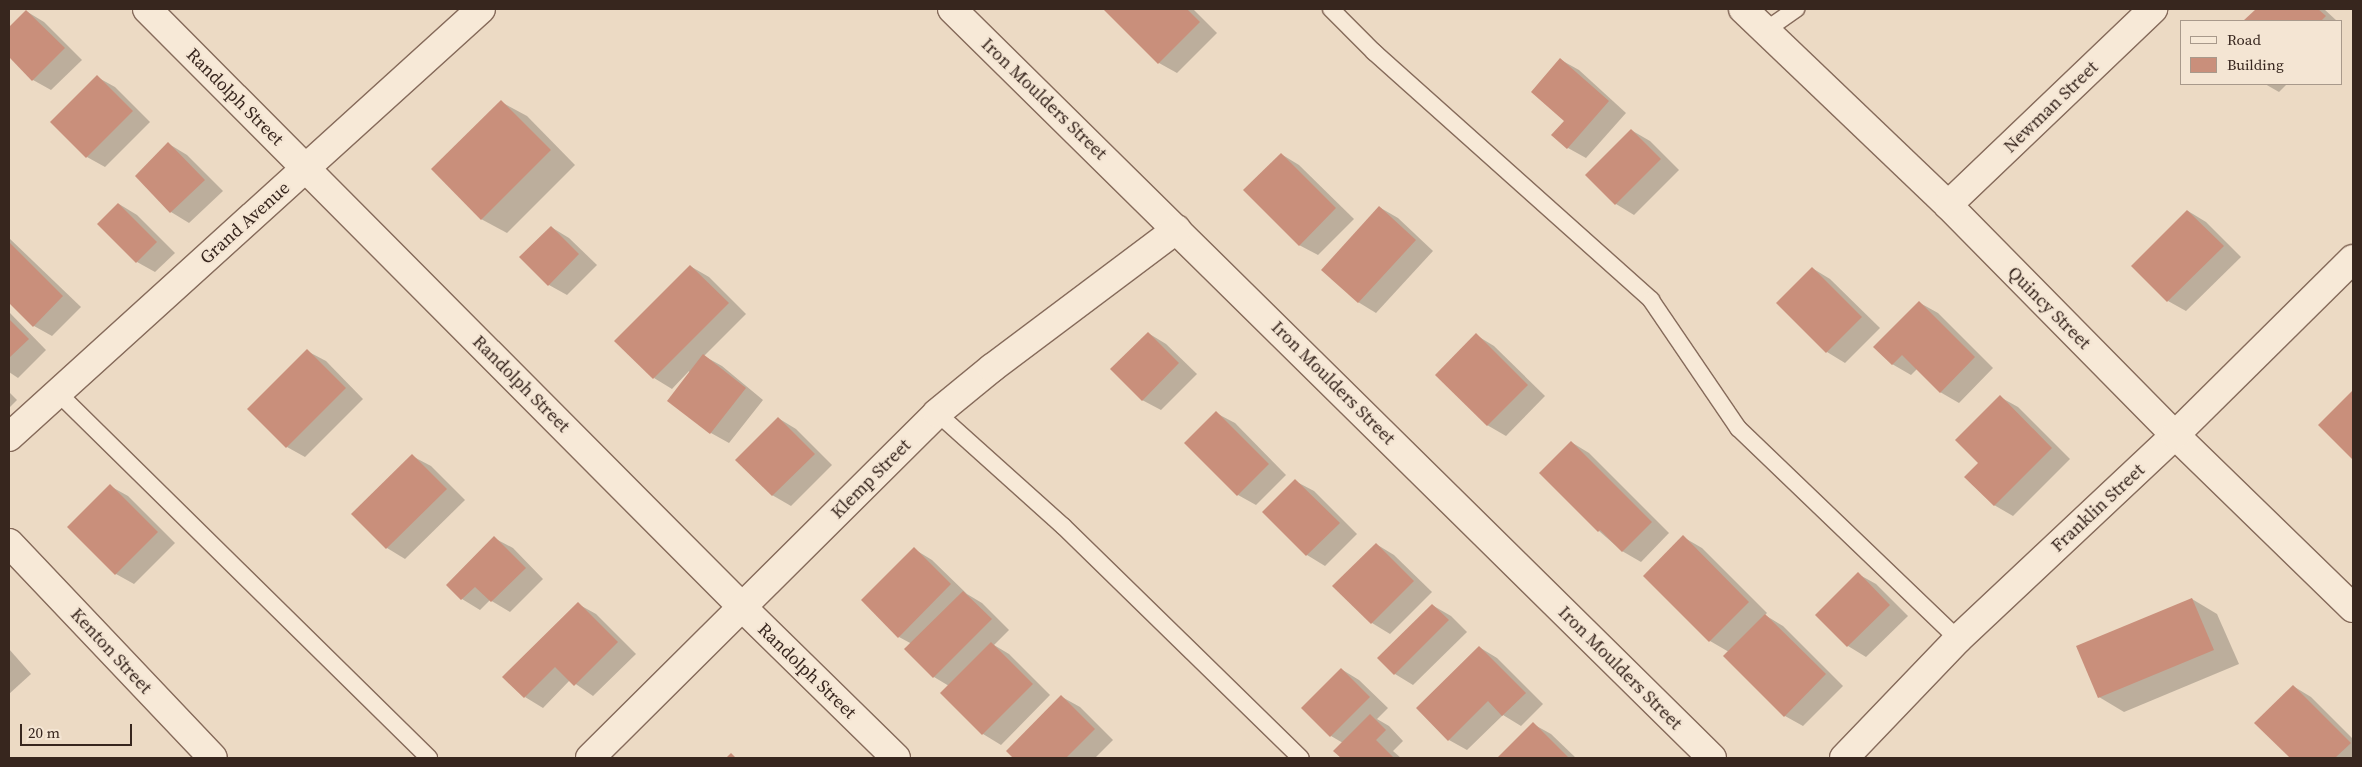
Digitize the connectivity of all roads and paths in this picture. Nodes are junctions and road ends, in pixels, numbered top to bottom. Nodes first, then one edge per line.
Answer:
1 (147, 9) edge
2 (481, 9) edge
3 (952, 9) edge
4 (1332, 9) edge
5 (1743, 9) edge
6 (1796, 9) edge
7 (2153, 9) edge
8 (1766, 30) junction
9 (307, 168) junction
10 (1948, 205) junction
11 (1178, 230) junction
12 (2353, 259) edge
13 (58, 392) junction
14 (937, 414) junction
15 (2175, 435) junction
16 (9, 437) edge
17 (9, 543) edge
18 (743, 608) junction
19 (2353, 608) edge
20 (1958, 639) junction
21 (212, 758) edge
22 (430, 758) edge
23 (590, 758) edge
24 (896, 758) edge
25 (1301, 758) edge
26 (1712, 758) edge
27 (1844, 758) edge

1 - 9 street, Randolph Street
2 - 9 street, Grand Avenue
3 - 11 street, Iron Moulders Street
4 - 20 lane
5 - 8 street, Quincy Street
6 - 8 lane
7 - 10 street, Newman Street
8 - 10 street, Quincy Street
9 - 13 street, Grand Avenue
9 - 18 street, Randolph Street
10 - 15 street, Quincy Street
11 - 14 street, Klemp Street
11 - 26 street, Iron Moulders Street
12 - 15 street, Franklin Street
13 - 16 street, Grand Avenue
13 - 22 lane
14 - 18 street, Klemp Street
14 - 25 lane
15 - 19 street, Quincy Street
15 - 20 street, Franklin Street
17 - 21 street, Kenton Street
18 - 23 street, Klemp Street
18 - 24 street, Randolph Street
20 - 27 street, Franklin Street

